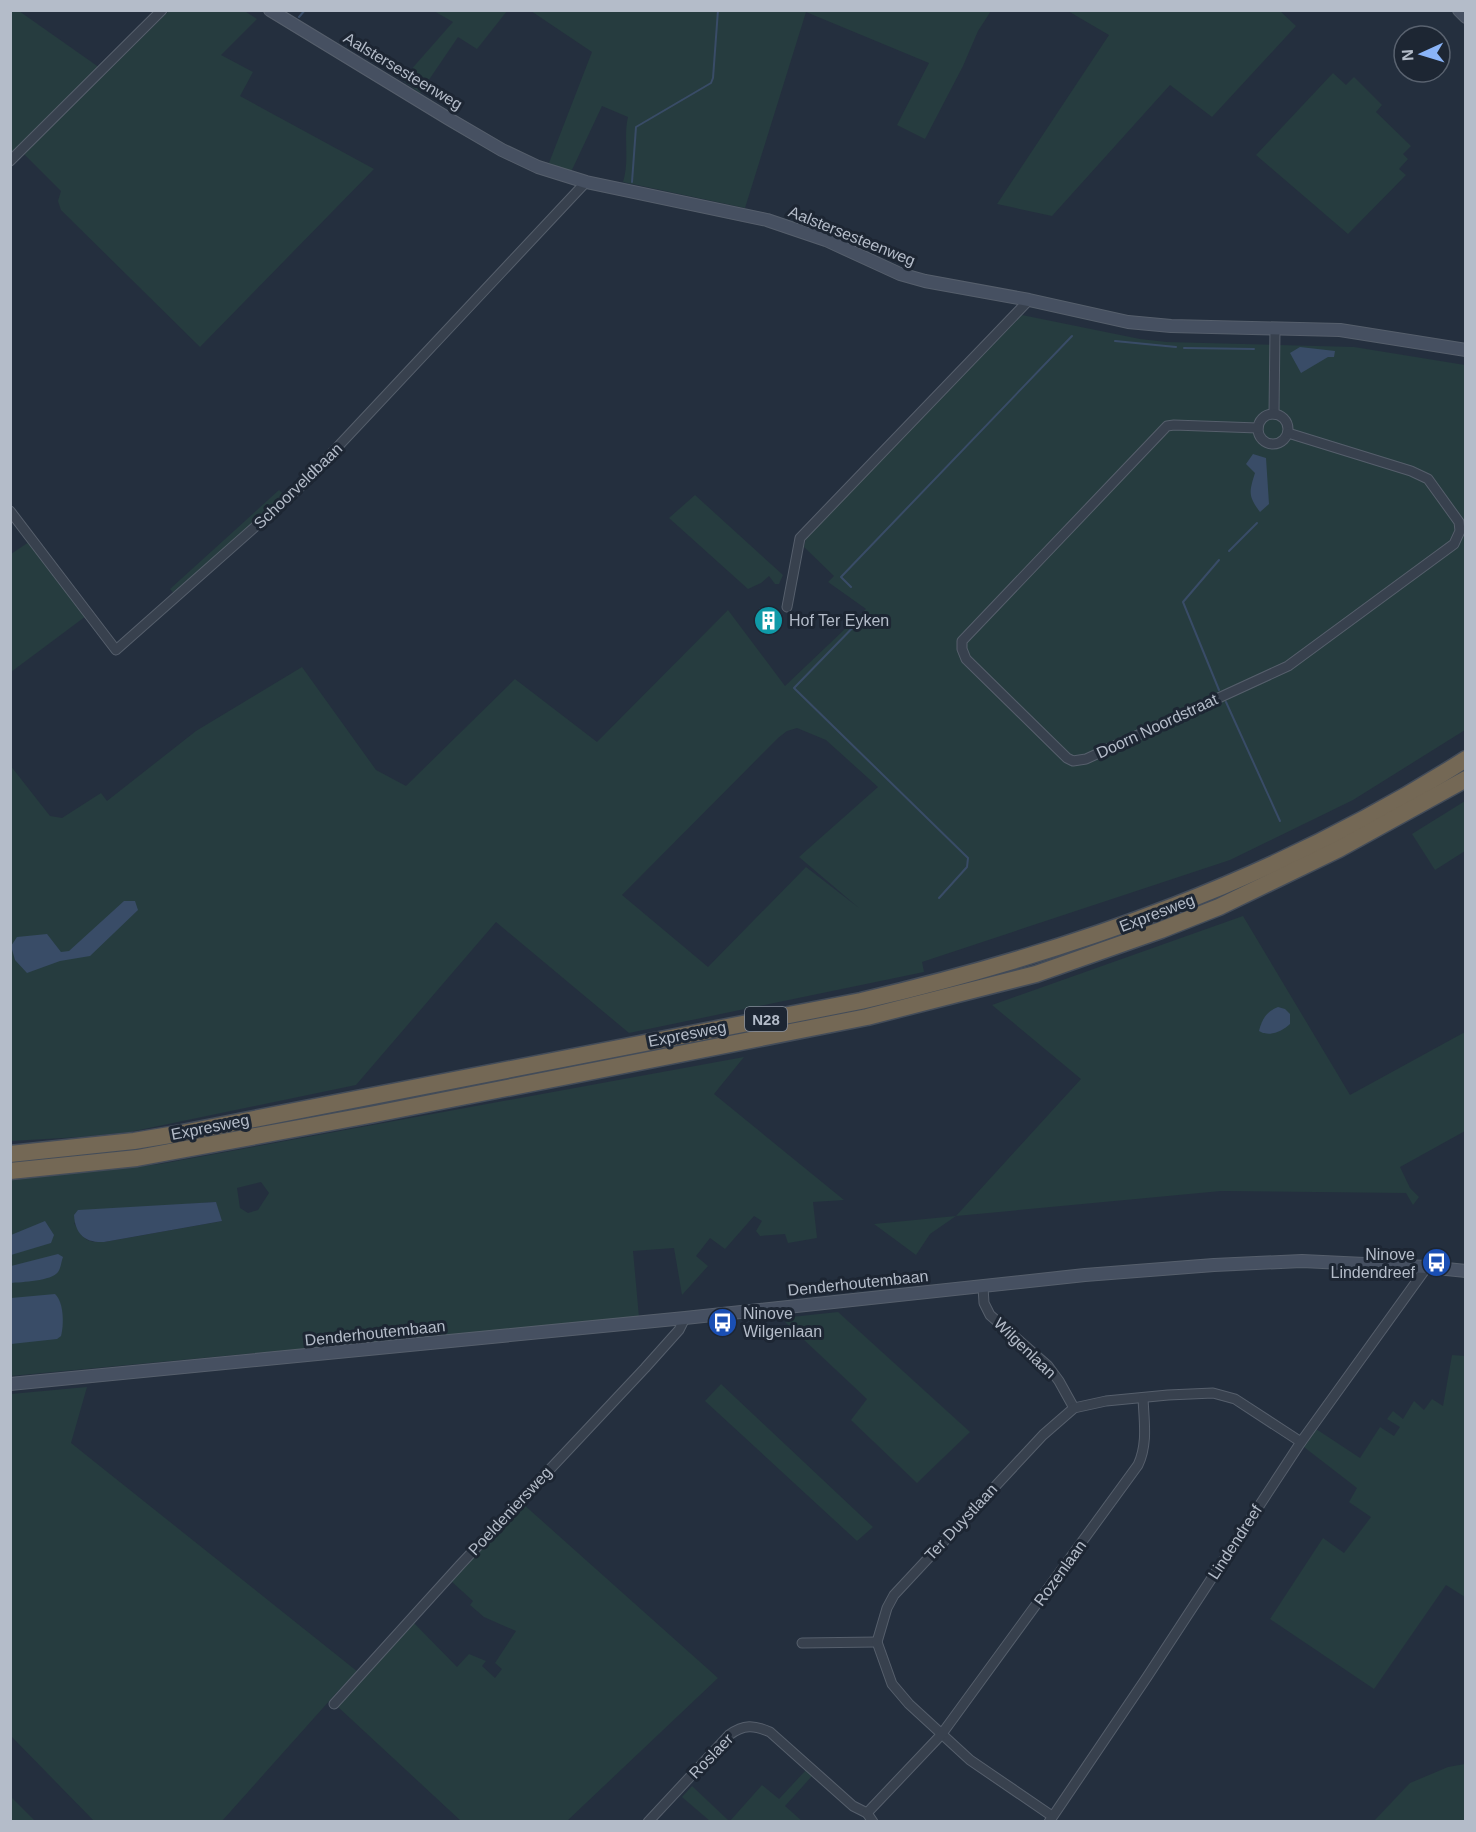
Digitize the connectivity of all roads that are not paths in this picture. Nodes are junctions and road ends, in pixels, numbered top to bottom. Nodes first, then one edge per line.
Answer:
1 (162, 10) edge
2 (270, 10) edge
3 (1459, 10) edge
4 (1466, 17) edge
5 (10, 161) edge
6 (586, 182) junction
7 (1029, 300) junction
8 (1275, 328) junction
9 (1466, 350) edge
10 (1274, 414) junction
11 (1258, 428) junction
12 (1288, 432) junction
13 (10, 511) edge
14 (788, 607) dead end
15 (1466, 759) edge
16 (1466, 779) edge
17 (10, 1154) edge
18 (10, 1171) edge
19 (1427, 1267) junction
20 (1466, 1271) edge
21 (983, 1287) junction
22 (686, 1318) junction
23 (10, 1384) edge
24 (1143, 1398) junction
25 (1074, 1408) junction
26 (1301, 1442) junction
27 (877, 1642) junction
28 (802, 1643) dead end
29 (334, 1704) dead end
30 (941, 1735) junction
31 (867, 1813) junction
32 (1050, 1819) edge
33 (648, 1821) edge
34 (873, 1821) edge

1 - 5 street
2 - 6 street, Aalstersesteenweg
3 - 4 street
6 - 7 street, Aalstersesteenweg
6 - 13 street, Schoorveldbaan
7 - 8 street, Aalstersesteenweg
7 - 14 street
8 - 9 street, Aalstersesteenweg
8 - 10 street
10 - 11 street
10 - 12 street
11 - 12 street
11 - 12 street, Doorn Noordstraat
15 - 17 highway, Expresweg / N28
16 - 18 highway, Expresweg / N28
19 - 20 street, Denderhoutembaan
19 - 21 street, Denderhoutembaan
19 - 26 street, Lindendreef
21 - 22 street, Denderhoutembaan
21 - 25 street, Wilgenlaan
22 - 23 street, Denderhoutembaan
22 - 29 street, Poeldeniersweg
24 - 25 street, Ter Duystlaan
24 - 26 street, Ter Duystlaan
24 - 30 street, Rozenlaan
25 - 27 street, Ter Duystlaan
26 - 32 street, Lindendreef
27 - 28 street
27 - 30 street
30 - 31 street
30 - 32 street
31 - 33 street, Roslaer
31 - 34 street, Roslaer

